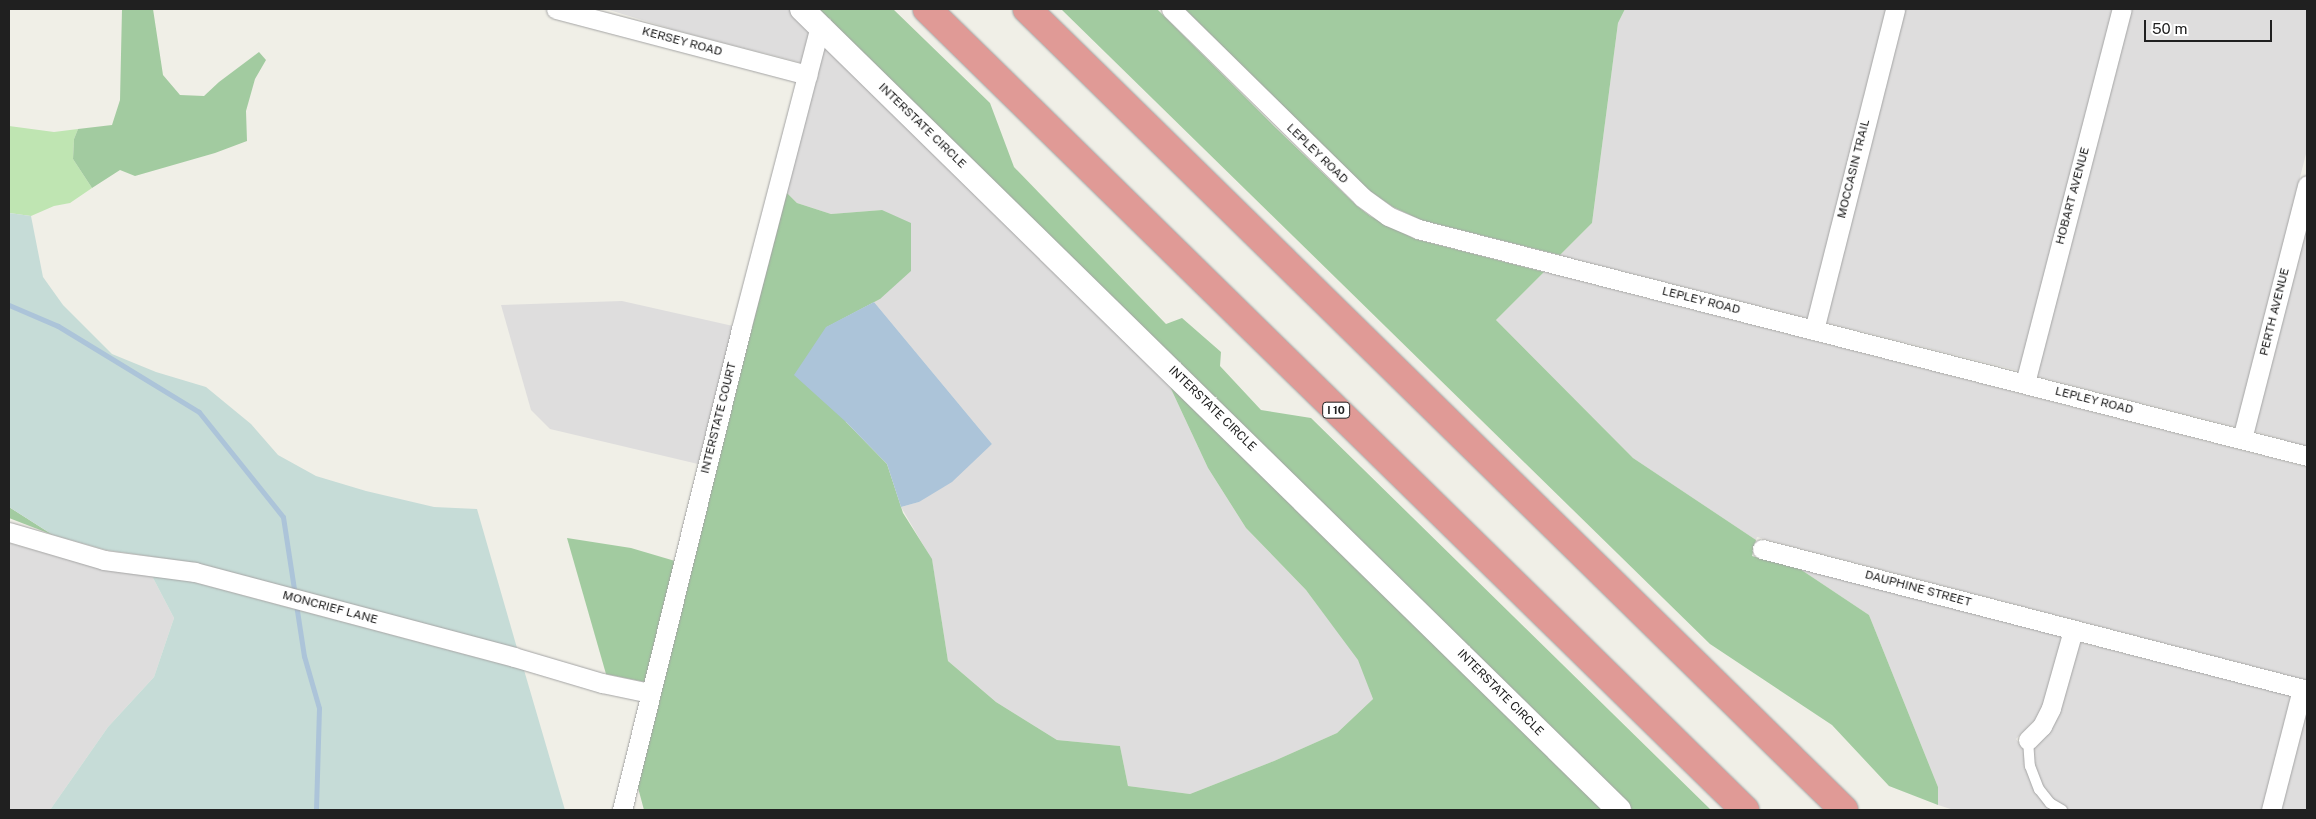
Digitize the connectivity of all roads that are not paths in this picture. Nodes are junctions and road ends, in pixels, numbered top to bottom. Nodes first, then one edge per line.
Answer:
1 (556, 9) edge
2 (802, 9) edge
3 (927, 9) edge
4 (1028, 9) edge
5 (1171, 9) edge
6 (1895, 9) edge
7 (2122, 9) edge
8 (820, 26) junction
9 (808, 75) junction
10 (2307, 185) edge
11 (1814, 330) junction
12 (2025, 383) junction
13 (2242, 439) junction
14 (2307, 456) edge
15 (9, 532) edge
16 (1762, 549) dead end
17 (2073, 630) junction
18 (2305, 689) edge
19 (650, 693) junction
20 (2028, 740) joint
21 (622, 810) edge
22 (1619, 810) edge
23 (1745, 810) edge
24 (1844, 810) edge
25 (2062, 810) edge
26 (2271, 810) edge

1 - 9 street, KERSEY ROAD
2 - 8 street, INTERSTATE CIRCLE
3 - 23 highway, I 10
4 - 24 highway
5 - 11 street, LEPLEY ROAD
6 - 11 street, MOCCASIN TRAIL
7 - 12 street, HOBART AVENUE
8 - 9 street, INTERSTATE COURT
8 - 22 street, INTERSTATE CIRCLE
9 - 19 street, INTERSTATE COURT
10 - 13 street, PERTH AVENUE
11 - 12 street, LEPLEY ROAD
12 - 13 street, LEPLEY ROAD
13 - 14 street, LEPLEY ROAD
15 - 19 street, MONCRIEF LANE
16 - 17 street, DAUPHINE STREET
17 - 18 street, DAUPHINE STREET
17 - 20 street
18 - 26 street, DAUPHINE STREET
19 - 21 street, INTERSTATE COURT
20 - 25 lane

